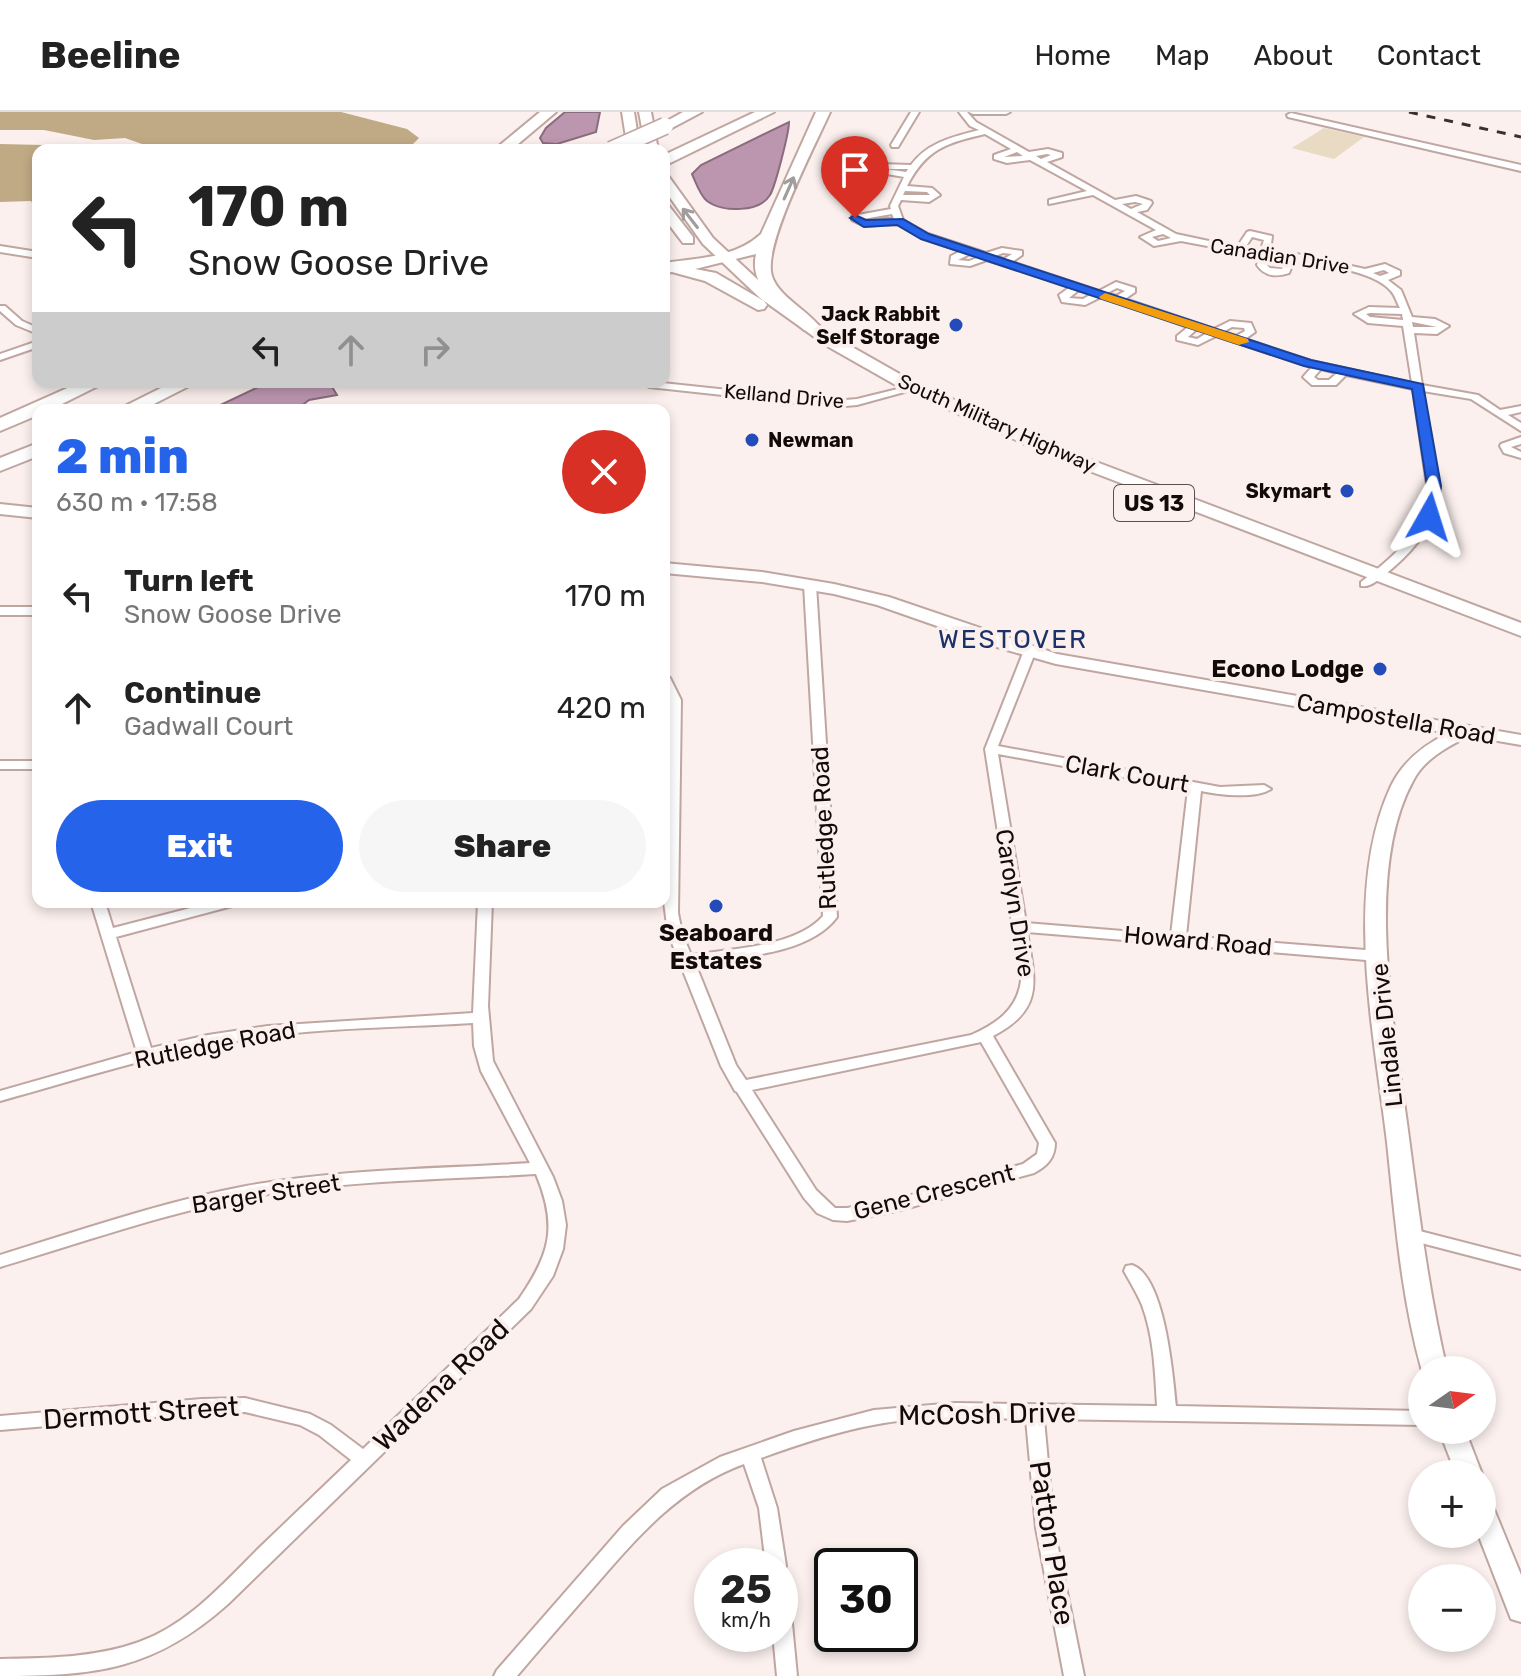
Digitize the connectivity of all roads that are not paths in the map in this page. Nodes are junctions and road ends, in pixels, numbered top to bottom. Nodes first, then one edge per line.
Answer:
1 (549, 112) edge
2 (628, 112) edge
3 (645, 112) edge
4 (695, 112) edge
5 (767, 112) edge
6 (823, 112) edge
7 (915, 112) edge
8 (963, 112) edge
9 (973, 112) edge
10 (1006, 112) edge
11 (1291, 115) dead end
12 (986, 131) junction
13 (509, 144) edge
14 (624, 144) edge
15 (633, 144) edge
16 (651, 144) edge
17 (895, 145) dead end
18 (670, 158) edge
19 (1521, 168) edge
20 (670, 189) edge
21 (1094, 192) junction
22 (1052, 202) dead end
23 (1113, 203) junction
24 (1129, 212) junction
25 (670, 215) edge
26 (1163, 231) junction
27 (767, 238) junction
28 (1179, 239) junction
29 (0, 249) edge
30 (1240, 249) junction
31 (968, 251) junction
32 (1265, 252) junction
33 (32, 254) edge
34 (1292, 256) junction
35 (987, 257) junction
36 (716, 259) junction
37 (1005, 263) junction
38 (670, 268) edge
39 (670, 270) edge
40 (1366, 272) junction
41 (1381, 279) junction
42 (1077, 287) junction
43 (1098, 294) junction
44 (1117, 300) junction
45 (758, 305) junction
46 (2, 308) dead end
47 (810, 326) junction
48 (1195, 326) junction
49 (32, 328) edge
50 (1215, 333) junction
51 (1236, 340) junction
52 (32, 346) edge
53 (0, 357) edge
54 (1318, 366) junction
55 (1343, 372) junction
56 (1418, 386) junction
57 (670, 387) edge
58 (83, 388) edge
59 (175, 388) edge
60 (914, 388) junction
61 (895, 391) junction
62 (47, 404) edge
63 (139, 404) edge
64 (1521, 409) edge
65 (32, 411) edge
66 (1500, 413) junction
67 (0, 425) edge
68 (1520, 425) edge
69 (1521, 440) edge
70 (32, 452) edge
71 (1521, 455) edge
72 (0, 465) edge
73 (0, 509) edge
74 (32, 512) edge
75 (670, 569) edge
76 (1371, 580) junction
77 (810, 585) junction
78 (0, 611) edge
79 (32, 611) edge
80 (1521, 630) edge
81 (1521, 644) edge
82 (1029, 653) junction
83 (670, 690) edge
84 (1385, 717) junction
85 (1466, 731) junction
86 (1521, 740) edge
87 (991, 749) junction
88 (1419, 760) junction
89 (0, 765) edge
90 (32, 765) edge
91 (1195, 786) junction
92 (1264, 789) dead end
93 (100, 908) edge
94 (208, 908) edge
95 (485, 908) edge
96 (1019, 927) junction
97 (108, 934) junction
98 (1178, 939) junction
99 (1378, 956) junction
100 (686, 960) junction
101 (482, 1017) junction
102 (985, 1035) junction
103 (146, 1056) junction
104 (740, 1087) junction
105 (0, 1096) edge
106 (540, 1168) junction
107 (1408, 1234) junction
108 (0, 1261) edge
109 (1521, 1263) edge
110 (1132, 1271) dead end
111 (1431, 1356) edge
112 (1034, 1410) junction
113 (1167, 1413) junction
114 (1408, 1418) edge
115 (0, 1423) edge
116 (750, 1453) junction
117 (364, 1460) junction
118 (1496, 1546) edge
119 (774, 1548) edge
120 (1521, 1610) edge
121 (785, 1652) edge
122 (0, 1668) edge
123 (504, 1676) edge
124 (787, 1676) edge
125 (1074, 1676) edge

1 - 13 highway
2 - 15 main road
3 - 16 main road
4 - 14 highway, bridge
5 - 18 highway
27 -> 6 highway
7 - 17 street
8 - 12 street, Canadian Drive
9 - 10 street
11 - 19 street
12 - 21 street, Canadian Drive
12 - 31 street
36 -> 20 main road, South Military Highway / US 13
21 - 22 street
21 - 23 street, Canadian Drive
23 - 24 street, Canadian Drive
23 - 24 street
24 - 26 street, Canadian Drive
25 - 36 main road, South Military Highway / US 13
26 - 28 street, Canadian Drive
26 - 28 street
27 - 36 highway
27 - 47 highway
28 - 30 street, Canadian Drive
29 - 33 street
30 - 32 street, Canadian Drive
30 - 32 street
31 - 35 street
31 - 35 street
32 - 34 street, Canadian Drive
32 - 34 street
34 - 40 street, Canadian Drive
35 - 37 street
35 - 37 street
36 - 38 highway
36 - 45 main road, South Military Highway / US 13
36 - 47 main road, South Military Highway / US 13
37 - 42 street
39 - 45 highway
40 - 41 street, Canadian Drive
40 - 41 street
41 - 56 street, Canadian Drive
42 - 43 street
42 - 43 street
43 - 44 street
43 - 44 street
44 - 48 street
45 - 61 main road, South Military Highway / US 13
46 - 49 street
47 - 60 main road, South Military Highway / US 13
48 - 50 street
48 - 50 street
50 - 51 street
50 - 51 street
51 - 54 street
52 - 53 street
54 - 55 street
54 - 55 street
55 - 56 street
56 - 66 street
56 - 76 street, Canadian Drive
57 - 61 street, Kelland Drive
58 - 62 highway
59 - 63 highway
60 - 61 street, Kelland Drive
60 - 76 main road, South Military Highway / US 13
61 - 76 main road, South Military Highway / US 13
64 - 66 street
65 - 67 highway
66 - 68 street
69 - 71 street
70 - 72 highway
73 - 74 main road
75 - 77 main road, Campostella Road
76 - 80 main road, South Military Highway / US 13
76 - 81 main road, South Military Highway / US 13
77 - 82 main road, Campostella Road
77 - 100 street, Rutledge Road
78 - 79 street
82 - 84 main road, Campostella Road
82 - 87 street
83 - 100 street, Gene Crescent
84 - 85 main road, Campostella Road
84 - 88 main road
85 - 86 main road, Campostella Road
85 - 88 main road, Lindale Drive
87 - 91 street, Clark Court
87 - 96 street, Carolyn Drive
88 - 99 main road, Lindale Drive
89 - 90 street
91 - 92 street, Clark Court
91 - 98 street
93 - 97 street
94 - 97 street
95 - 101 street, Wadena Road
96 - 98 street, Howard Road
96 - 102 street, Carolyn Drive
97 - 103 street
98 - 99 street, Howard Road
99 - 107 main road, Lindale Drive
100 - 104 street, Gene Crescent
101 - 103 street, Rutledge Road
101 - 106 street, Wadena Road
102 - 104 street, Carolyn Drive
102 - 104 street, Gene Crescent
103 - 105 street, Rutledge Road
106 - 108 street, Barger Street
106 - 117 street, Wadena Road
107 - 109 street
107 - 111 main road, Lindale Drive
110 - 113 street
112 - 113 street, McCosh Drive
112 - 116 street, McCosh Drive
112 - 125 street, Patton Place
113 - 114 street, McCosh Drive
115 - 117 street, Dermott Street
116 - 119 street
116 - 123 street, McCosh Drive
117 - 122 street, Wadena Road
118 - 120 main road
121 - 124 street

